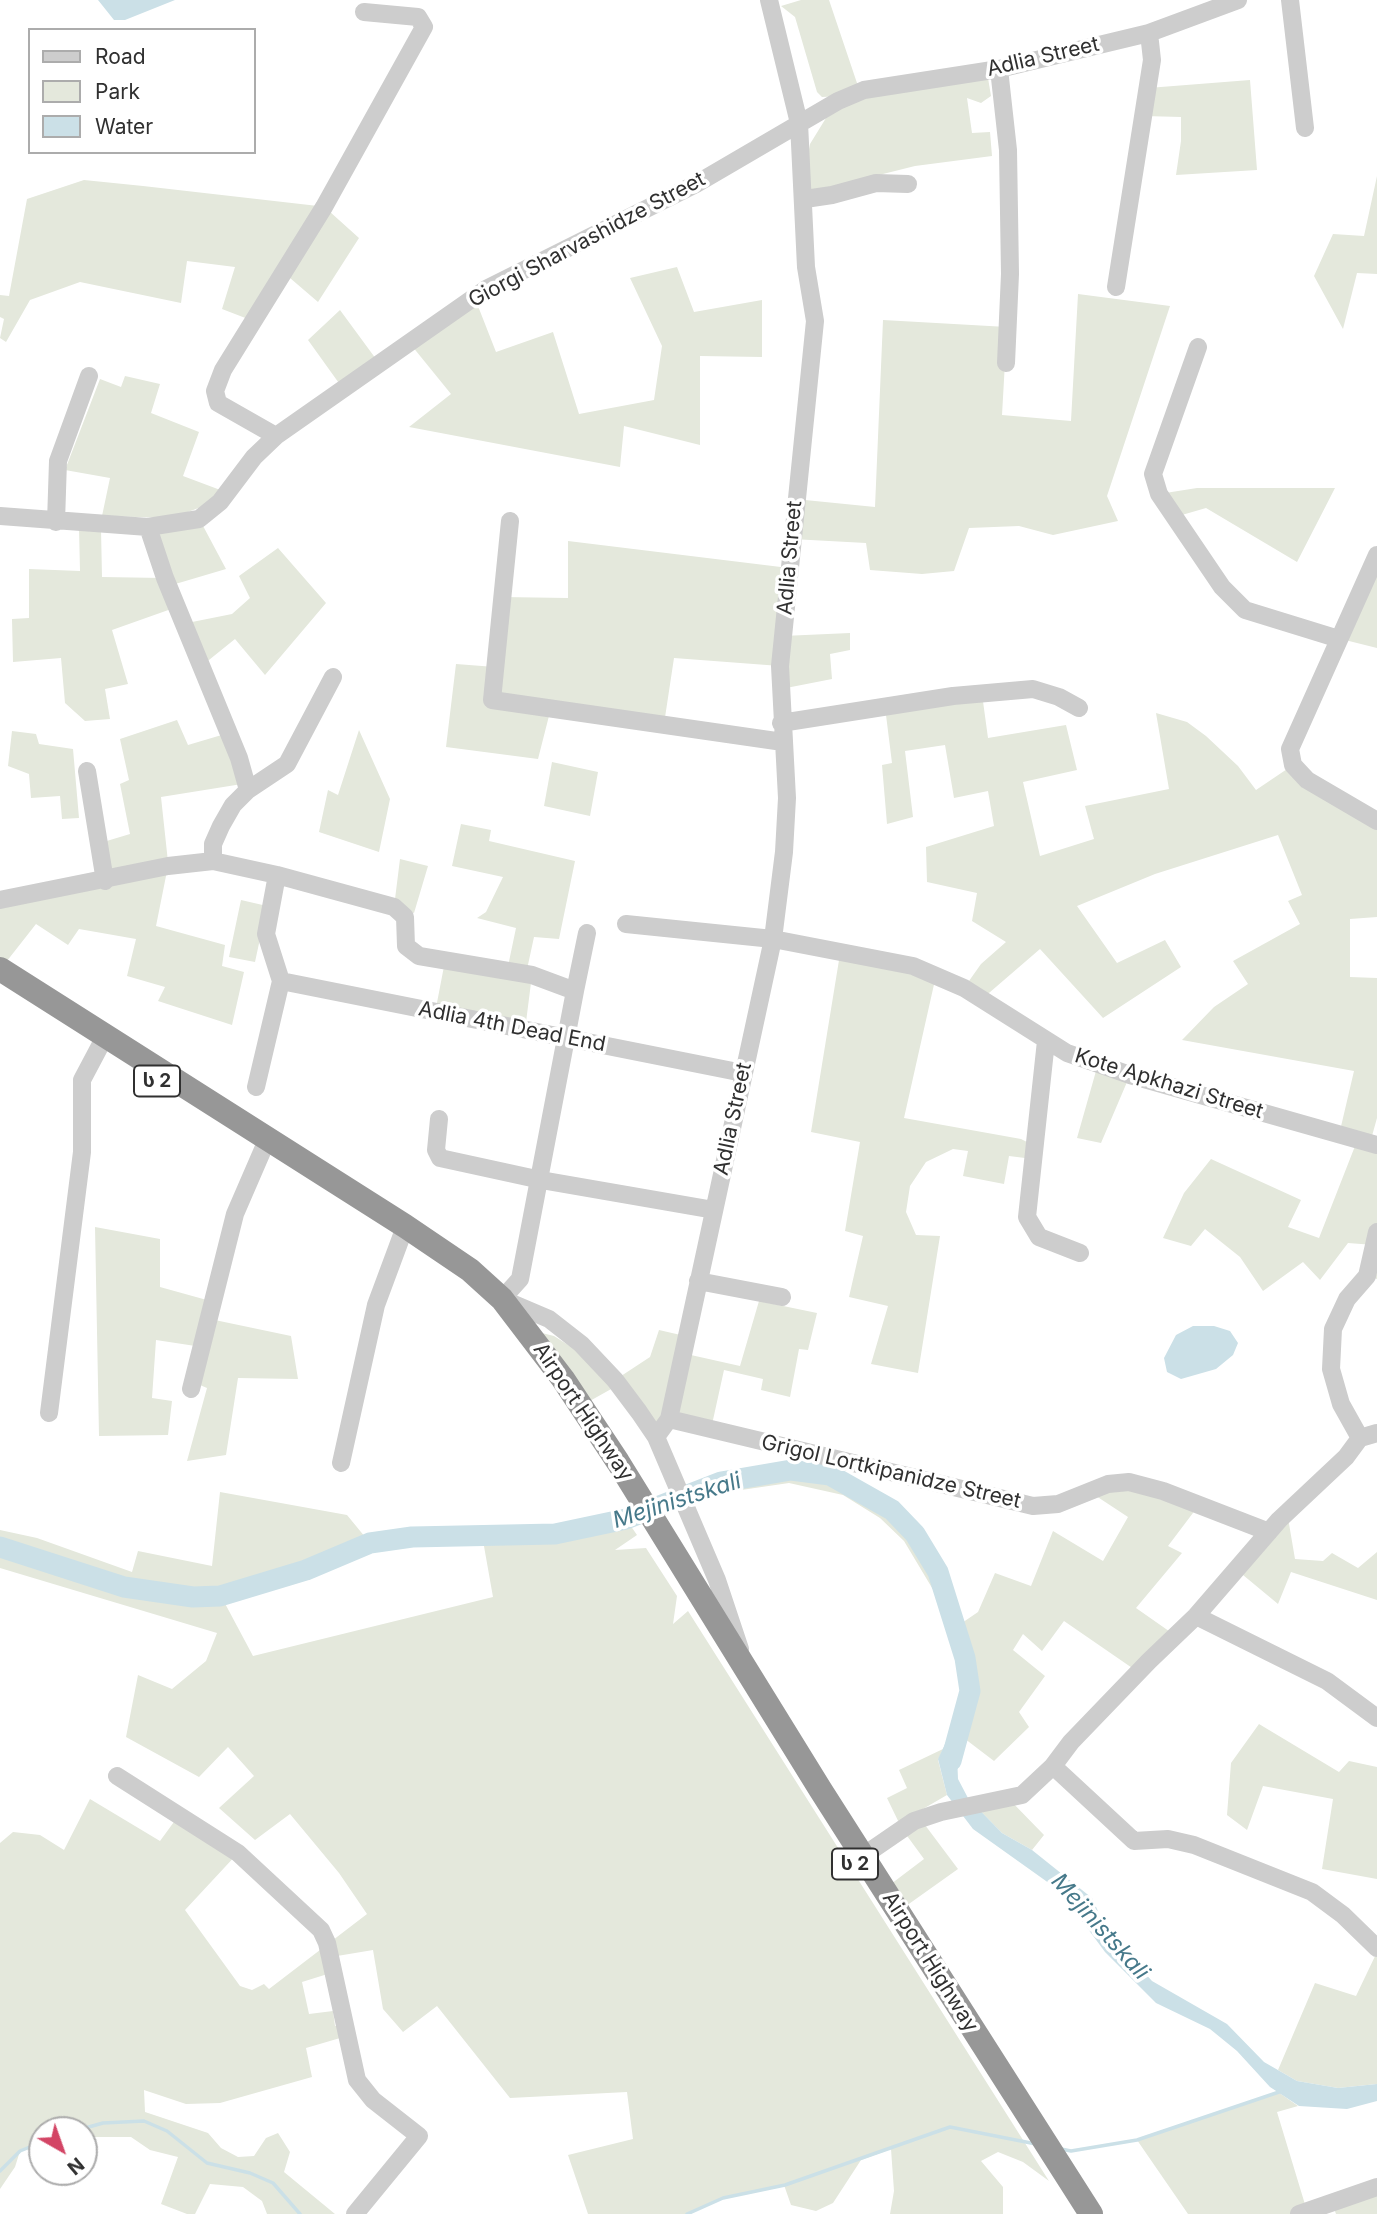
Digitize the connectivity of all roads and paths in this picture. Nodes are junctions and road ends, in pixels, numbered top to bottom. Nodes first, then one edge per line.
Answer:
1 (769, 0) edge
2 (1238, 0) edge
3 (1290, 0) edge
4 (364, 12) dead end
5 (1149, 33) junction
6 (999, 69) junction
7 (799, 122) junction
8 (1305, 128) dead end
9 (908, 184) dead end
10 (805, 198) junction
11 (1116, 287) dead end
12 (1198, 346) dead end
13 (1006, 363) dead end
14 (89, 376) dead end
15 (276, 436) junction
16 (0, 516) edge
17 (510, 521) dead end
18 (56, 522) junction
19 (148, 527) junction
20 (1377, 555) edge
21 (1339, 639) junction
22 (333, 677) dead end
23 (1079, 708) dead end
24 (781, 723) junction
25 (783, 741) junction
26 (87, 771) dead end
27 (248, 790) junction
28 (1377, 821) edge
29 (212, 862) junction
30 (278, 875) junction
31 (105, 881) junction
32 (0, 900) edge
33 (626, 924) dead end
34 (587, 933) dead end
35 (773, 939) junction
36 (0, 969) edge
37 (0, 981) edge
38 (281, 981) junction
39 (575, 991) junction
40 (567, 1038) junction
41 (1046, 1041) junction
42 (100, 1045) junction
43 (743, 1073) junction
44 (256, 1087) dead end
45 (439, 1119) dead end
46 (1377, 1145) edge
47 (264, 1147) junction
48 (541, 1180) junction
49 (714, 1210) junction
50 (1377, 1232) edge
51 (401, 1235) junction
52 (1080, 1253) dead end
53 (698, 1281) junction
54 (782, 1297) dead end
55 (502, 1299) junction
56 (531, 1328) junction
57 (191, 1389) dead end
58 (50, 1413) dead end
59 (669, 1419) junction
60 (1368, 1436) edge
61 (656, 1437) junction
62 (341, 1463) dead end
63 (654, 1531) junction
64 (1269, 1532) junction
65 (1196, 1616) junction
66 (744, 1666) junction
67 (1377, 1718) edge
68 (1053, 1766) junction
69 (117, 1776) dead end
70 (863, 1856) junction
71 (1377, 1948) edge
72 (1027, 2125) junction
73 (1051, 2161) junction
74 (1377, 2187) edge
75 (355, 2214) edge
76 (1079, 2214) edge
77 (1091, 2214) edge
78 (1298, 2214) edge

1 - 7 street
2 - 5 street, Adlia Street
3 - 8 street
4 - 15 street
5 - 6 street, Adlia Street
5 - 11 street
6 - 7 street, Adlia Street
6 - 13 street
7 - 10 street, Adlia Street
7 - 15 street, Giorgi Sharvashidze Street
9 - 10 street
10 - 24 street, Adlia Street
12 - 21 street
14 - 18 street
15 - 19 street, Giorgi Sharvashidze Street
16 - 18 street, Giorgi Sharvashidze Street
17 - 25 street
18 - 19 street, Giorgi Sharvashidze Street
19 - 27 street
20 - 21 street
21 - 28 street
22 - 27 street
23 - 24 street
24 - 25 street, Adlia Street
25 - 35 street, Adlia Street
26 - 31 street
27 - 29 street
29 - 30 street
29 - 31 street
30 - 38 street
30 - 39 street
31 - 32 street
33 - 35 street, Kote Apkhazi Street
34 - 39 street
35 - 41 street, Kote Apkhazi Street
35 - 43 street, Adlia Street
36 - 55 highway, Airport Highway / ს 2
37 - 42 highway, Airport Highway / ს 2
38 - 40 street, Adlia 4th Dead End
38 - 44 street
39 - 40 street
40 - 43 street, Adlia 4th Dead End
40 - 48 street
41 - 46 street, Kote Apkhazi Street
41 - 52 street
42 - 47 highway, Airport Highway / ს 2
42 - 58 street
43 - 49 street, Adlia Street
45 - 48 street
47 - 51 highway, Airport Highway / ს 2
47 - 57 street
48 - 49 street
48 - 55 street
49 - 53 street, Adlia Street
50 - 60 street
51 - 56 highway, Airport Highway / ს 2
51 - 62 street
53 - 54 street
53 - 59 street, Adlia Street
55 - 56 highway, Airport Highway / ს 2
56 - 61 street
56 - 63 highway, Airport Highway / ს 2
59 - 61 street, Adlia Street
59 - 64 street, Grigol Lortkipanidze Street
60 - 64 street
61 - 66 street
63 - 66 highway, Airport Highway / ს 2
63 - 72 highway, Airport Highway / ს 2
64 - 65 street
65 - 67 street
65 - 68 street
66 - 70 highway, Airport Highway / ს 2
68 - 70 street
68 - 71 street
69 - 75 street
70 - 72 highway, Airport Highway / ს 2
72 - 73 highway, Airport Highway / ს 2
73 - 76 highway, Airport Highway / ს 2
73 - 77 highway, Airport Highway / ს 2
74 - 78 street

